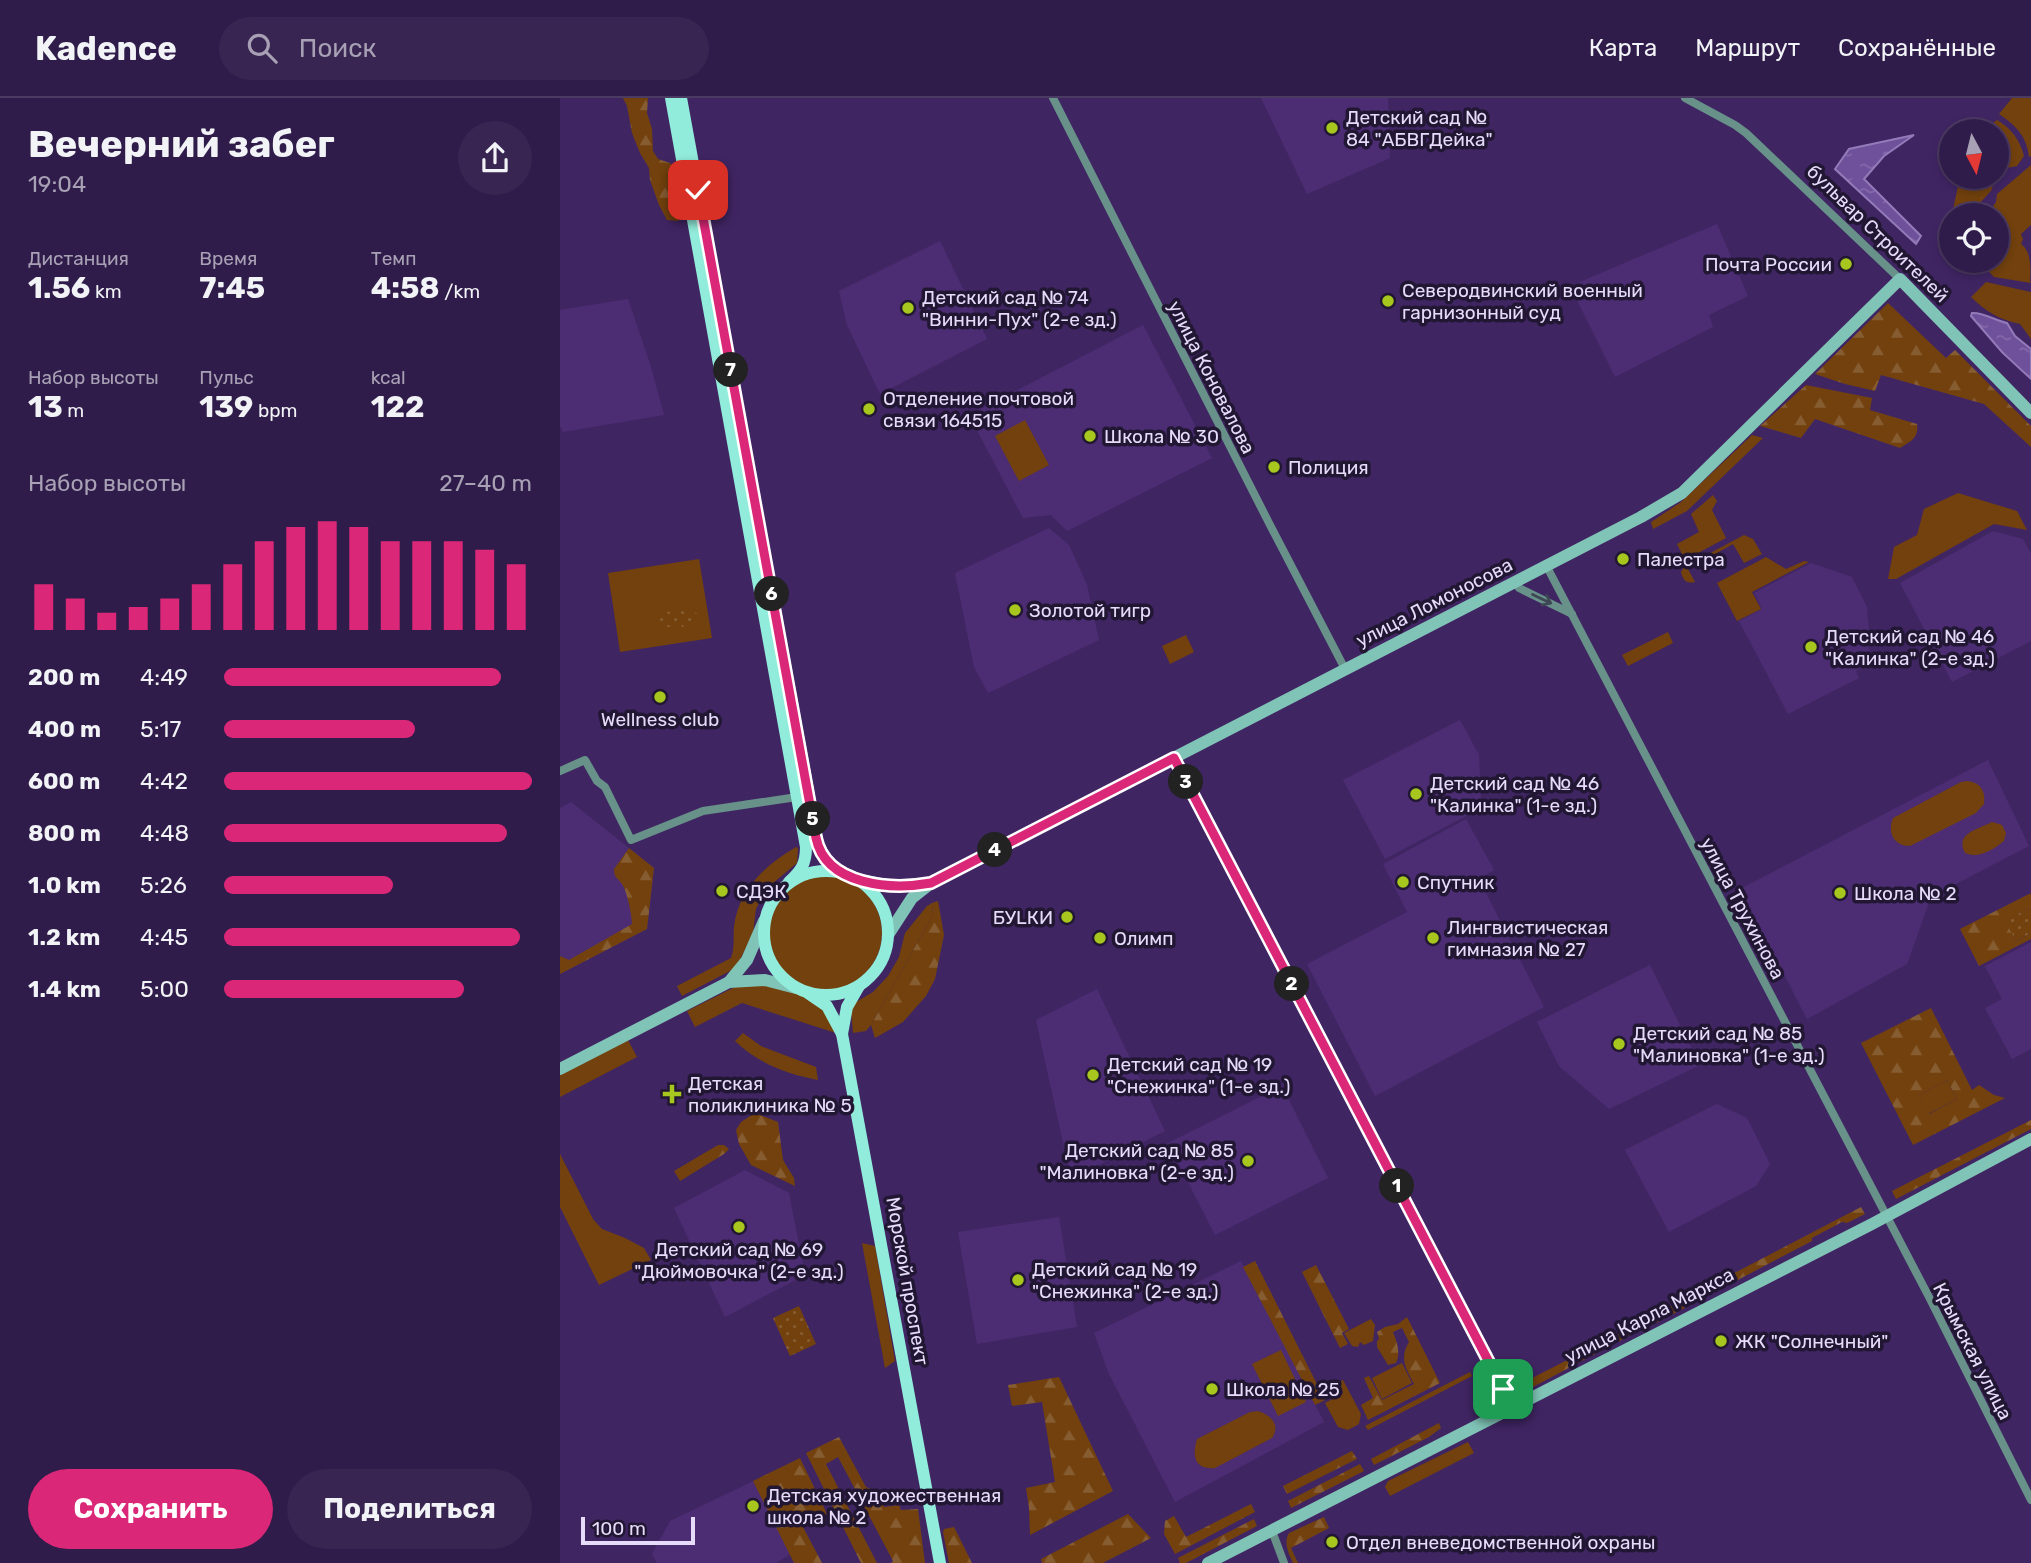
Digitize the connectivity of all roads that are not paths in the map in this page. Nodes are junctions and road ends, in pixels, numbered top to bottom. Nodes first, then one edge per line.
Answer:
1 (671, 98) edge
2 (681, 98) edge
3 (1053, 98) edge
4 (1685, 98) edge
5 (1900, 279) junction
6 (2031, 413) edge
7 (740, 453) junction
8 (1546, 565) junction
9 (1515, 582) junction
10 (1572, 614) junction
11 (1345, 669) junction
12 (1174, 758) junction
13 (560, 771) edge
14 (803, 796) junction
15 (839, 872) junction
16 (859, 880) junction
17 (789, 882) junction
18 (931, 883) junction
19 (764, 921) junction
20 (888, 935) junction
21 (729, 982) junction
22 (859, 985) junction
23 (802, 990) junction
24 (842, 1034) junction
25 (560, 1069) edge
26 (2031, 1139) edge
27 (1886, 1216) junction
28 (1512, 1407) junction
29 (2031, 1500) edge
30 (1272, 1531) junction
31 (934, 1536) junction
32 (930, 1563) edge
33 (940, 1563) edge
34 (1208, 1563) edge
35 (1284, 1563) edge

1 - 7 main road
2 - 7 main road
3 - 11 street, улица Коновалова
4 - 5 street, бульвар Строителей
5 - 6 street, бульвар Строителей
5 - 8 street, улица Ломоносова
7 - 14 main road
8 - 9 street, улица Ломоносова
8 - 10 street, улица Трухинова
9 -> 10 street
9 - 11 street, улица Ломоносова
10 - 27 street, улица Трухинова
11 - 12 street, улица Ломоносова
12 - 18 street, улица Ломоносова
12 - 28 street
13 - 14 street
14 - 15 main road
14 - 17 main road
15 - 16 main road
15 - 17 main road
16 - 18 street
16 - 20 main road
17 - 19 main road
18 - 20 street
19 - 21 street
19 - 23 main road
20 - 22 main road
21 - 23 street
21 - 25 street
22 - 23 main road
22 - 24 main road
23 - 24 main road
24 - 31 main road, Морской проспект
26 - 27 street, улица Карла Маркса
27 - 28 street, улица Карла Маркса
27 - 29 street, Крымская улица
28 - 30 street, улица Карла Маркса
30 - 34 street, улица Карла Маркса
30 - 35 street
31 - 32 main road
31 - 33 main road, Морской проспект

